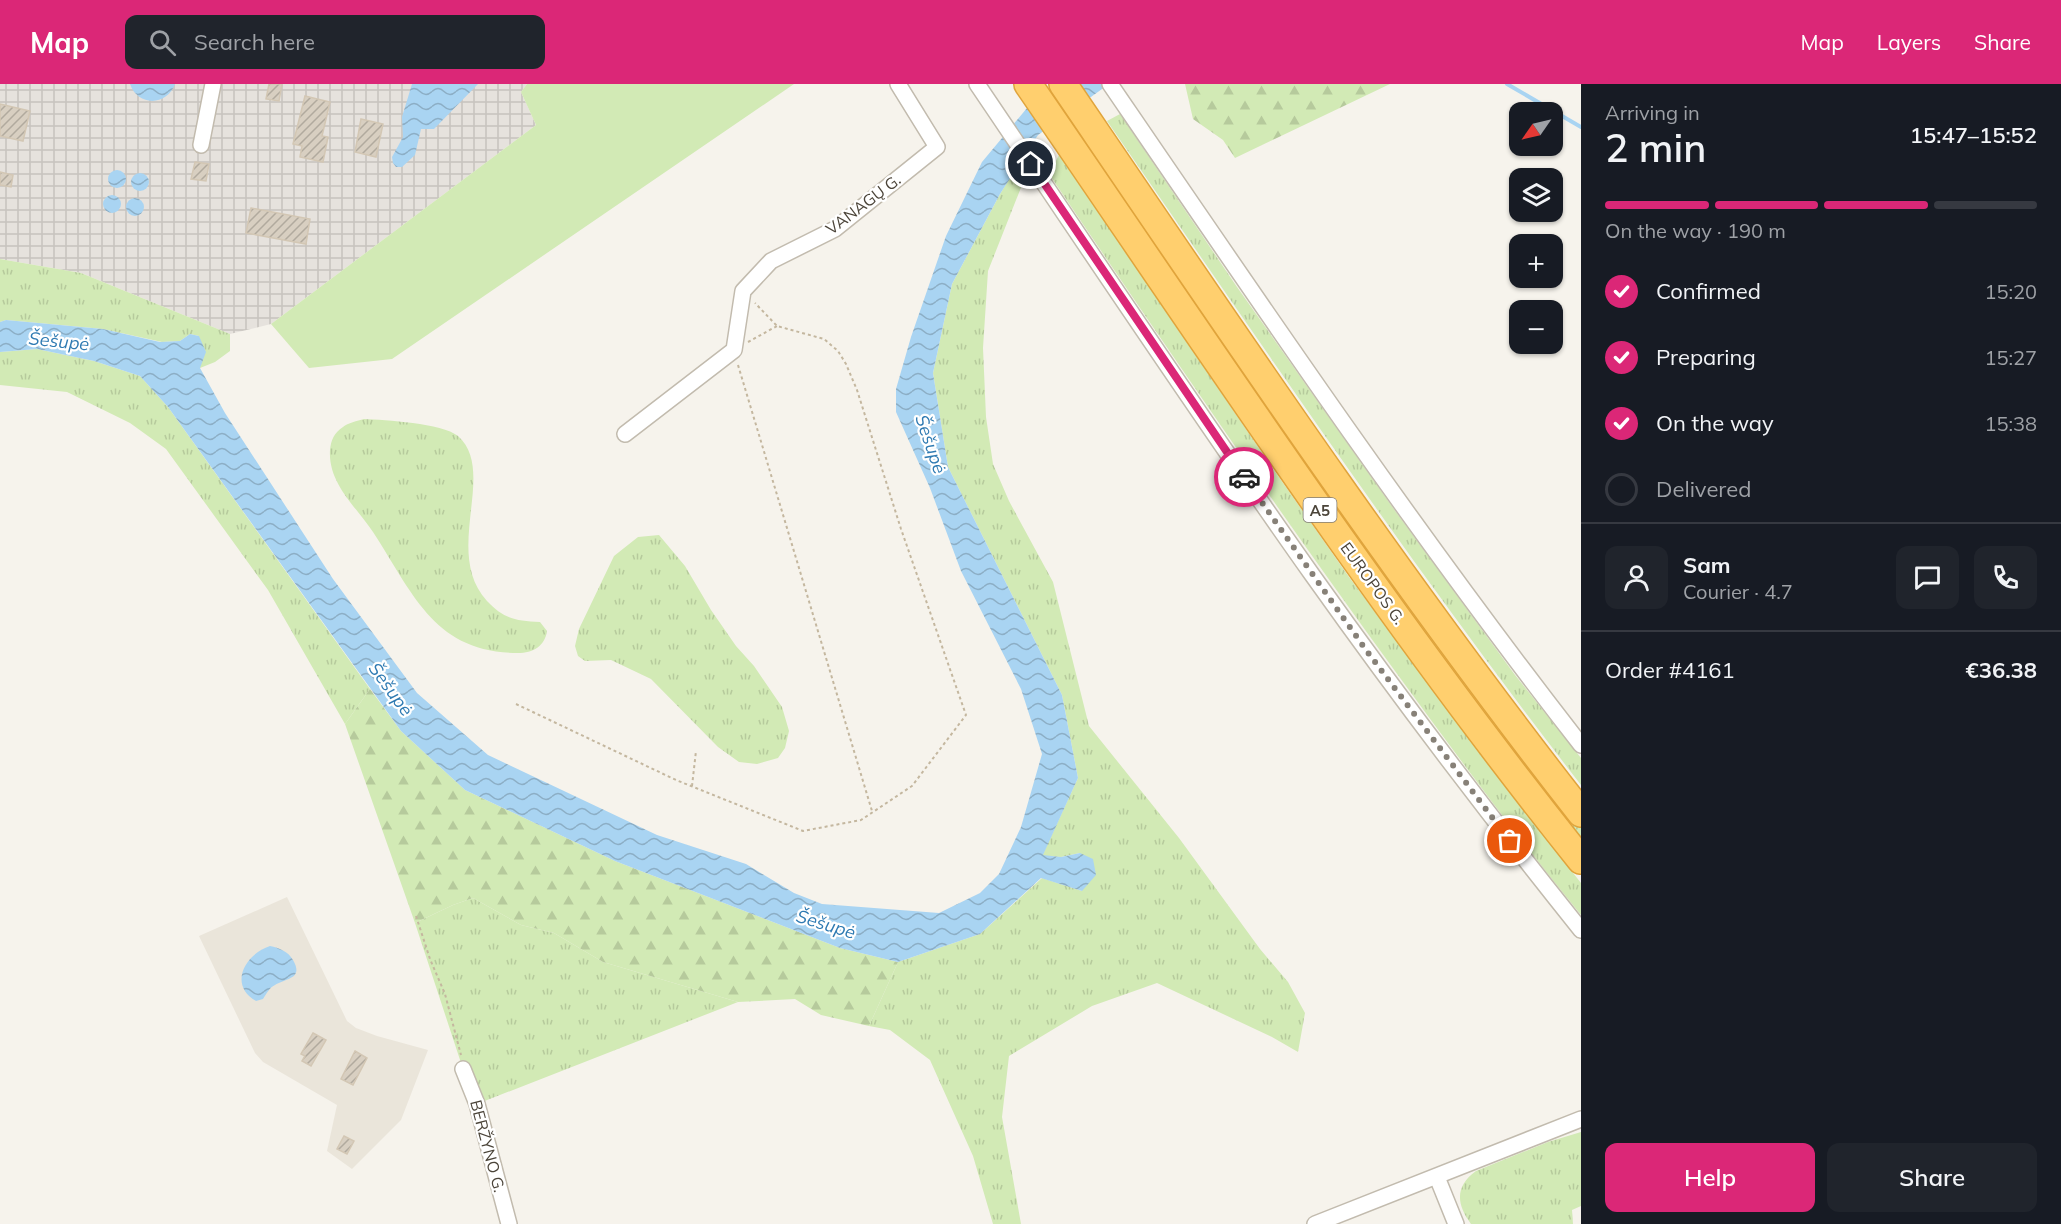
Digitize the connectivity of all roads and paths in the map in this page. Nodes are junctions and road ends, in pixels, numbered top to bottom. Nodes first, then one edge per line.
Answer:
1 (213, 84) edge
2 (898, 84) edge
3 (1028, 84) edge
4 (1063, 84) edge
5 (1110, 84) edge
6 (981, 90) edge
7 (201, 145) dead end
8 (743, 291) junction
9 (777, 326) junction
10 (734, 350) junction
11 (625, 434) dead end
12 (516, 704) dead end
13 (1581, 746) edge
14 (696, 751) dead end
15 (692, 786) junction
16 (873, 812) junction
17 (1581, 813) edge
18 (1581, 860) edge
19 (416, 916) dead end
20 (1581, 930) edge
21 (463, 1069) joint
22 (1581, 1119) edge
23 (1437, 1177) junction
24 (509, 1224) edge
25 (1315, 1224) edge
26 (1456, 1224) edge

1 - 7 street
2 - 8 street, VANAGŲ G.
3 - 18 highway, EUROPOS G. / A5
4 - 17 highway, EUROPOS G. / A5
5 - 13 street
6 - 20 street
8 - 9 path
8 - 10 street
9 - 10 path
9 - 16 path
10 - 11 street
10 - 16 path
12 - 15 path
14 - 15 path
15 - 16 path
19 - 21 path
21 - 24 street, BERŽYNO G.
22 - 23 street
23 - 25 street
23 - 26 street

